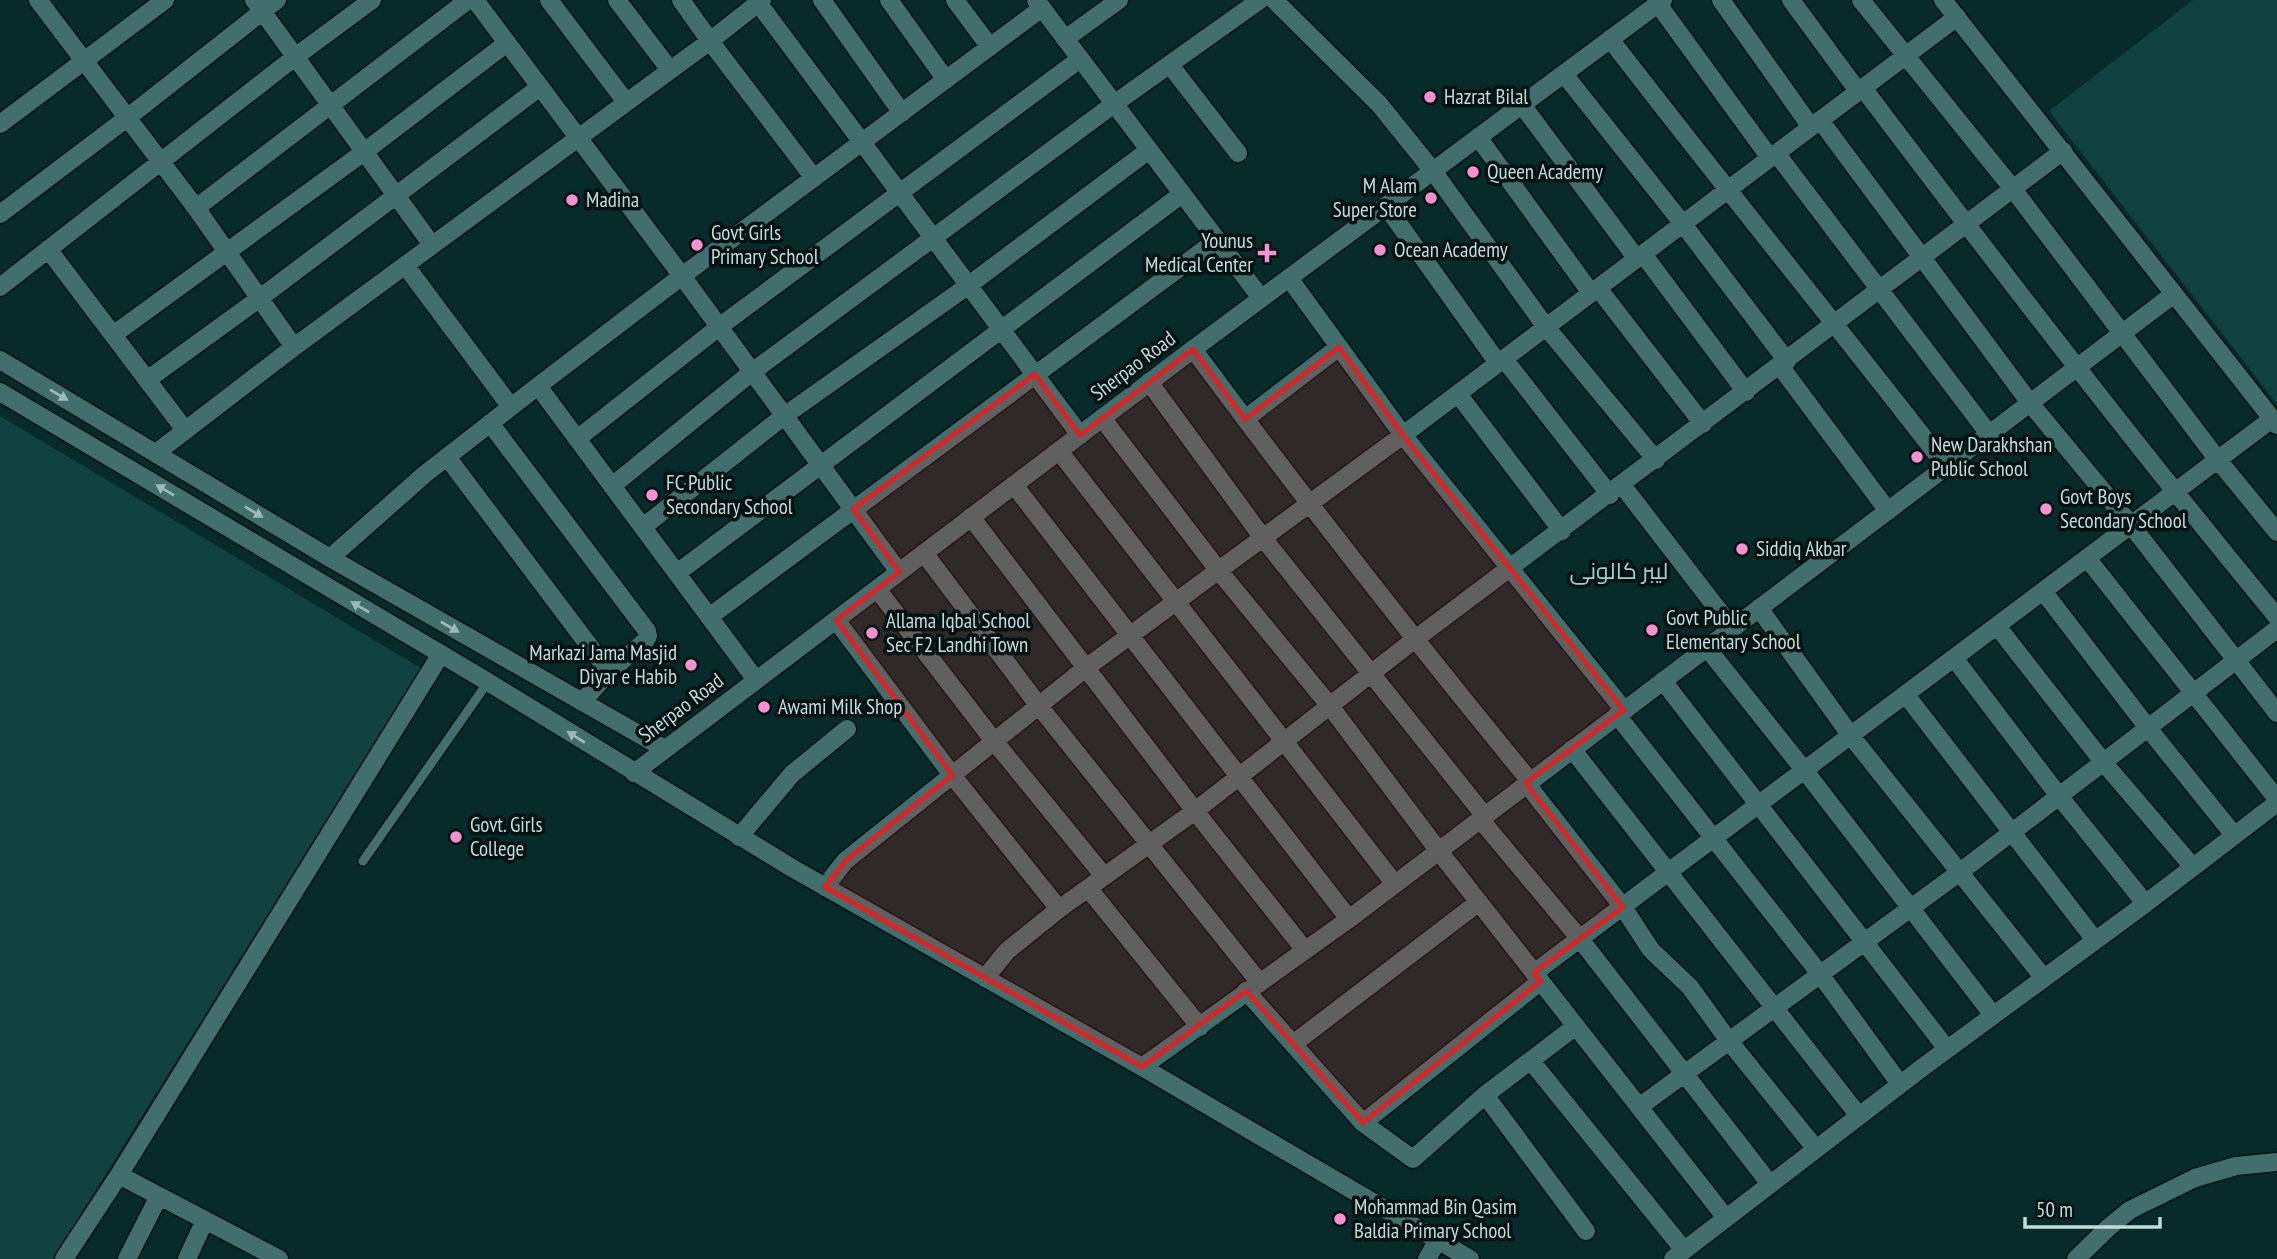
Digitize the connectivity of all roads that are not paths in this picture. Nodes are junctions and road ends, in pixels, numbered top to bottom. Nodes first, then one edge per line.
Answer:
1 (38, 0) edge
2 (165, 0) edge
3 (277, 0) edge
4 (372, 0) edge
5 (468, 0) edge
6 (475, 0) edge
7 (549, 0) edge
8 (617, 0) edge
9 (681, 0) edge
10 (822, 0) edge
11 (889, 0) edge
12 (955, 0) edge
13 (1119, 0) edge
14 (1260, 0) edge
15 (1275, 0) edge
16 (1721, 0) edge
17 (1791, 0) edge
18 (1861, 0) edge
19 (1943, 0) edge
20 (758, 1) edge
21 (1660, 2) edge
22 (1039, 4) edge
23 (258, 5) edge
24 (1957, 17) junction
25 (1065, 39) junction
26 (1611, 39) junction
27 (710, 41) junction
28 (507, 43) junction
29 (990, 47) junction
30 (1905, 56) junction
31 (295, 57) junction
32 (1080, 59) junction
33 (83, 60) junction
34 (1170, 65) junction
35 (670, 70) junction
36 (1564, 74) junction
37 (946, 80) junction
38 (540, 87) junction
39 (1861, 89) junction
40 (626, 102) junction
41 (1114, 104) junction
42 (1522, 105) junction
43 (330, 106) junction
44 (902, 113) junction
45 (127, 118) junction
46 (0, 124) edge
47 (1815, 124) junction
48 (577, 137) junction
49 (1478, 137) junction
50 (863, 142) junction
51 (1149, 150) junction
52 (2063, 151) junction
53 (364, 152) junction
54 (1238, 153) dead end
55 (1773, 156) junction
56 (160, 161) junction
57 (1433, 171) junction
58 (814, 177) junction
59 (2013, 189) junction
60 (1727, 191) junction
61 (901, 193) junction
62 (1182, 194) junction
63 (396, 195) junction
64 (1385, 206) junction
65 (196, 208) junction
66 (0, 214) edge
67 (1683, 223) junction
68 (1966, 225) junction
69 (934, 237) junction
70 (1217, 240) junction
71 (432, 245) junction
72 (48, 249) junction
73 (228, 253) junction
74 (1640, 256) junction
75 (1922, 258) junction
76 (405, 265) junction
77 (682, 276) junction
78 (1289, 278) junction
79 (969, 285) junction
80 (0, 287) edge
81 (1881, 290) junction
82 (1594, 291) junction
83 (2174, 294) junction
84 (260, 298) junction
85 (1261, 298) junction
86 (1836, 324) junction
87 (719, 327) junction
88 (1546, 327) junction
89 (1002, 330) junction
90 (2123, 333) junction
91 (113, 335) junction
92 (294, 347) junction
93 (1339, 347) junction
94 (1193, 349) junction
95 (0, 360) edge
96 (1501, 361) junction
97 (1784, 364) junction
98 (2078, 367) junction
99 (752, 372) junction
100 (1035, 374) junction
101 (147, 380) junction
102 (1149, 382) junction
103 (538, 386) junction
104 (1746, 392) junction
105 (0, 393) edge
106 (1458, 394) junction
107 (2030, 403) junction
108 (511, 407) junction
109 (785, 416) junction
110 (1102, 418) junction
111 (1245, 419) junction
112 (2274, 422) edge
113 (490, 423) junction
114 (1703, 425) junction
115 (185, 430) junction
116 (1989, 434) junction
117 (1080, 435) junction
118 (1403, 435) junction
119 (577, 439) junction
120 (1059, 451) junction
121 (156, 453) junction
122 (447, 457) junction
123 (1656, 460) junction
124 (2218, 460) junction
125 (820, 465) junction
126 (1946, 466) junction
127 (1014, 485) junction
128 (612, 486) junction
129 (1616, 490) junction
130 (2174, 492) junction
131 (1309, 505) junction
132 (853, 509) junction
133 (1888, 511) junction
134 (971, 517) junction
135 (2131, 525) junction
136 (643, 527) junction
137 (1562, 531) junction
138 (2277, 532) edge
139 (1263, 538) junction
140 (924, 553) junction
141 (330, 558) junction
142 (2087, 558) junction
143 (1511, 569) junction
144 (1219, 571) junction
145 (899, 572) junction
146 (677, 573) junction
147 (877, 589) junction
148 (2043, 591) junction
149 (1175, 603) junction
150 (1759, 608) junction
151 (709, 617) junction
152 (2277, 617) edge
153 (836, 620) junction
154 (1997, 626) junction
155 (1733, 629) junction
156 (2277, 629) edge
157 (1130, 636) junction
158 (1414, 640) junction
159 (1707, 648) junction
160 (441, 654) junction
161 (1954, 658) junction
162 (2236, 661) junction
163 (1087, 667) junction
164 (609, 672) junction
165 (1370, 675) junction
166 (756, 680) junction
167 (1663, 681) junction
168 (488, 682) junction
169 (2193, 694) junction
170 (1906, 695) junction
171 (582, 702) junction
172 (1039, 706) junction
173 (1330, 706) junction
174 (1621, 713) junction
175 (2277, 713) edge
176 (2148, 728) junction
177 (847, 729) dead end
178 (1851, 736) junction
179 (1285, 740) junction
180 (994, 741) junction
181 (666, 749) junction
182 (1572, 749) junction
183 (2104, 762) junction
184 (1805, 771) junction
185 (634, 773) junction
186 (952, 775) junction
187 (1240, 776) junction
188 (1528, 782) junction
189 (2059, 796) junction
190 (2277, 801) edge
191 (1759, 805) junction
192 (1195, 811) junction
193 (1482, 817) junction
194 (2013, 832) junction
195 (2234, 835) junction
196 (739, 837) junction
197 (1714, 839) junction
198 (1150, 844) junction
199 (1438, 850) junction
200 (363, 861) dead end
201 (2193, 867) junction
202 (1668, 873) junction
203 (1960, 873) junction
204 (1104, 876) junction
205 (1394, 883) junction
206 (825, 887) junction
207 (1088, 888) junction
208 (1479, 902) junction
209 (2145, 904) junction
210 (1623, 907) junction
211 (1059, 909) junction
212 (1910, 909) junction
213 (1349, 919) junction
214 (1580, 939) junction
215 (2095, 940) junction
216 (1864, 943) junction
217 (1304, 948) junction
218 (1821, 974) junction
219 (1538, 977) junction
220 (985, 978) junction
221 (2044, 978) junction
222 (1253, 987) junction
223 (1776, 1007) junction
224 (1993, 1015) junction
225 (1576, 1026) junction
226 (1200, 1027) junction
227 (1729, 1041) junction
228 (1293, 1044) junction
229 (1947, 1049) junction
230 (1531, 1060) junction
231 (1142, 1067) junction
232 (1686, 1073) junction
233 (1900, 1084) junction
234 (1485, 1095) junction
235 (1639, 1107) junction
236 (1858, 1116) junction
237 (1363, 1123) junction
238 (1816, 1149) junction
239 (2277, 1162) edge
240 (119, 1175) junction
241 (1770, 1184) junction
242 (159, 1196) junction
243 (1726, 1218) junction
244 (205, 1220) junction
245 (1586, 1231) dead end
246 (1438, 1240) junction
247 (252, 1252) edge
248 (1679, 1255) edge
249 (64, 1259) edge
250 (127, 1259) edge
251 (187, 1259) edge
252 (279, 1259) edge
253 (1427, 1259) edge
254 (1470, 1259) edge
255 (2077, 1259) edge

1 - 33 street
2 - 33 street
3 - 23 street
4 - 31 street
5 - 43 street
6 - 28 street
7 - 40 street
8 - 35 street
9 - 27 street
10 - 44 street
11 - 37 street
12 - 29 street
13 - 25 street
14 - 34 street
15 - 57 street
16 - 47 street
17 - 39 street
18 - 30 street
19 - 24 street
20 - 27 street
20 - 50 street
21 - 26 street, Sherpao Road
21 - 55 street
22 - 25 street
22 - 29 street
23 - 31 street
23 - 45 street
24 - 30 street
24 - 52 street
25 - 32 street
26 - 36 street, Sherpao Road
26 - 60 street
27 - 35 street
27 - 58 street
28 - 38 street
28 - 53 street
29 - 37 street
30 - 39 street
30 - 59 street
31 - 43 street
31 - 56 street
32 - 41 street
32 - 61 street
33 - 45 street
33 - 46 street
34 - 41 street
34 - 54 street
35 - 40 street
36 - 42 street, Sherpao Road
36 - 67 street
37 - 44 street
38 - 48 street
38 - 63 street
39 - 47 street
39 - 68 street
40 - 48 street
41 - 51 street
41 - 69 street
42 - 49 street, Sherpao Road
42 - 74 street
43 - 53 street
43 - 65 street
44 - 50 street
45 - 56 street
45 - 66 street
47 - 55 street
47 - 75 street
48 - 71 street
48 - 77 street
49 - 57 street, Sherpao Road
49 - 82 street
50 - 58 street
50 - 61 street
51 - 62 street
51 - 79 street
52 - 59 street
52 - 83 street
53 - 63 street
53 - 73 street
55 - 60 street
55 - 81 street
56 - 65 street
56 - 72 street
57 - 64 street, Sherpao Road
57 - 88 street
58 - 77 street
59 - 68 street
59 - 90 street
60 - 67 street
60 - 86 street
61 - 69 street
61 - 87 street
62 - 70 street
62 - 89 street
63 - 71 street
63 - 84 street
64 - 78 street, Sherpao Road
64 - 96 street
65 - 73 street
67 - 74 street
67 - 97 street
68 - 75 street
68 - 98 street
69 - 79 street
69 - 99 street
70 - 85 street
70 - 100 street
71 - 76 street
72 - 80 street
72 - 91 street
73 - 84 street
73 - 91 street
74 - 82 street
74 - 104 street
75 - 81 street
75 - 107 street
76 - 92 street
76 - 108 street
77 - 87 street
77 - 103 street
78 - 85 street, Sherpao Road
78 - 93 street
79 - 89 street
79 - 109 street
81 - 86 street
81 - 116 street
82 - 88 street
82 - 114 street
83 - 90 street
83 - 112 street
84 - 92 street
84 - 101 street
85 - 94 street, Sherpao Road
86 - 97 street
86 - 126 street
87 - 99 street
87 - 119 street
88 - 96 street
88 - 123 street
89 - 100 street
89 - 125 street
90 - 98 street
90 - 124 street
91 - 101 street
92 - 115 street
93 - 111 street
93 - 118 street
94 - 102 street, Sherpao Road
94 - 111 street
95 -> 121 street
96 - 106 street
96 - 129 street
97 - 104 street
97 - 133 street
98 - 107 street
98 - 130 street
99 - 109 street
99 - 128 street
100 - 117 street
100 - 132 street
101 - 115 street
102 - 110 street, Sherpao Road
102 - 139 street
103 - 108 street
103 - 119 street
104 - 114 street
160 -> 105 street
106 - 118 street
106 - 137 street
107 - 116 street
107 - 135 street
108 - 113 street
109 - 125 street
109 - 136 street
110 - 117 street, Sherpao Road
110 - 144 street
111 - 131 street
112 - 124 street
113 - 122 street
113 - 164 street
114 - 123 street
115 - 121 street
116 - 126 street
117 - 120 street, Sherpao Road
118 - 131 street
118 - 143 street
119 - 128 street
120 - 127 street, Sherpao Road
120 - 149 street
121 -> 141 street
122 - 141 street
122 - 164 street
123 - 129 street
124 - 130 street
124 - 138 street
125 - 132 street
125 - 146 street
126 - 133 street
127 - 134 street, Sherpao Road
127 - 157 street
128 - 136 street
129 - 137 street
129 - 155 street
130 - 135 street
130 - 152 street
131 - 139 street
131 - 158 street
132 - 145 street
132 - 151 street
133 - 150 street
134 - 140 street, Sherpao Road
134 - 163 street
135 - 142 street
135 - 162 street
136 - 146 street
137 - 143 street
139 - 144 street
139 - 165 street
140 - 145 street, Sherpao Road
140 - 172 street
141 -> 171 street
142 - 148 street
142 - 169 street
143 - 158 street
143 - 174 street
144 - 149 street
144 - 173 street
145 - 147 street, Sherpao Road
146 - 151 street
147 - 153 street, Sherpao Road
147 - 180 street
148 - 154 street
148 - 176 street
149 - 157 street
149 - 179 street
150 - 155 street
150 - 178 street
151 - 166 street
153 - 166 street, Sherpao Road
153 - 186 street
154 - 161 street
154 - 183 street
155 - 159 street
156 - 162 street
157 - 163 street
157 - 187 street
158 - 165 street
158 - 188 street
159 - 167 street
159 - 184 street
160 - 168 street
160 - 240 street
161 - 170 street
161 - 189 street
162 - 169 street
162 - 175 street
163 - 172 street
163 - 192 street
164 - 171 street
165 - 173 street
165 - 193 street
166 - 181 street, Sherpao Road
167 - 174 street
167 - 191 street
185 -> 168 street
168 - 200 lane
169 - 176 street
169 - 190 street
170 - 178 street
170 - 194 street
171 - 181 street
172 - 180 street
172 - 198 street
173 - 179 street
173 - 199 street
174 - 182 street
174 - 197 street
176 - 183 street
176 - 195 street
177 - 196 street
178 - 184 street
178 - 203 street
179 - 187 street
179 - 205 street
180 - 186 street
180 - 204 street
181 - 185 street, Sherpao Road
182 - 188 street
182 - 202 street
183 - 189 street
183 - 201 street
184 - 191 street
184 - 212 street
185 - 196 street
186 - 206 street
186 - 211 street
187 - 192 street
187 - 213 street
188 - 193 street
188 - 210 street
189 - 194 street
189 - 209 street
190 - 195 street
191 - 197 street
191 - 216 street
192 - 198 street
192 - 217 street
193 - 199 street
193 - 214 street
194 - 203 street
194 - 215 street
195 - 201 street
196 - 206 street
197 - 202 street
197 - 218 street
198 - 204 street
198 - 222 street
199 - 205 street
199 - 208 street
201 - 209 street
202 - 210 street
202 - 223 street
203 - 212 street
203 - 221 street
204 - 207 street
205 - 213 street
206 - 220 street
207 - 211 street
207 - 226 street
208 - 219 street
208 - 228 street
209 - 215 street
210 - 214 street
210 - 227 street
211 - 220 street
212 - 216 street
212 - 224 street
213 - 217 street
214 - 219 street
214 - 232 street
215 - 221 street
216 - 218 street
216 - 229 street
217 - 222 street
218 - 223 street
218 - 233 street
219 - 225 street
219 - 237 street
220 - 231 street
221 - 224 street
222 - 226 street
222 - 228 street
223 - 227 street
223 - 236 street
224 - 229 street
225 - 230 street
225 - 235 street
226 - 231 street
227 - 232 street
227 - 238 street
228 - 237 street
229 - 233 street
230 - 234 street
230 - 248 street
231 - 246 street
232 - 235 street
232 - 241 street
233 - 236 street
234 - 237 street
234 - 245 street
235 - 243 street
236 - 238 street
238 - 241 street
239 - 255 street
240 - 242 street
240 - 249 street
241 - 243 street
242 - 244 street
242 - 250 street
243 - 248 street
244 - 247 street
244 - 251 street
246 - 253 street
246 - 254 street
247 - 252 street

